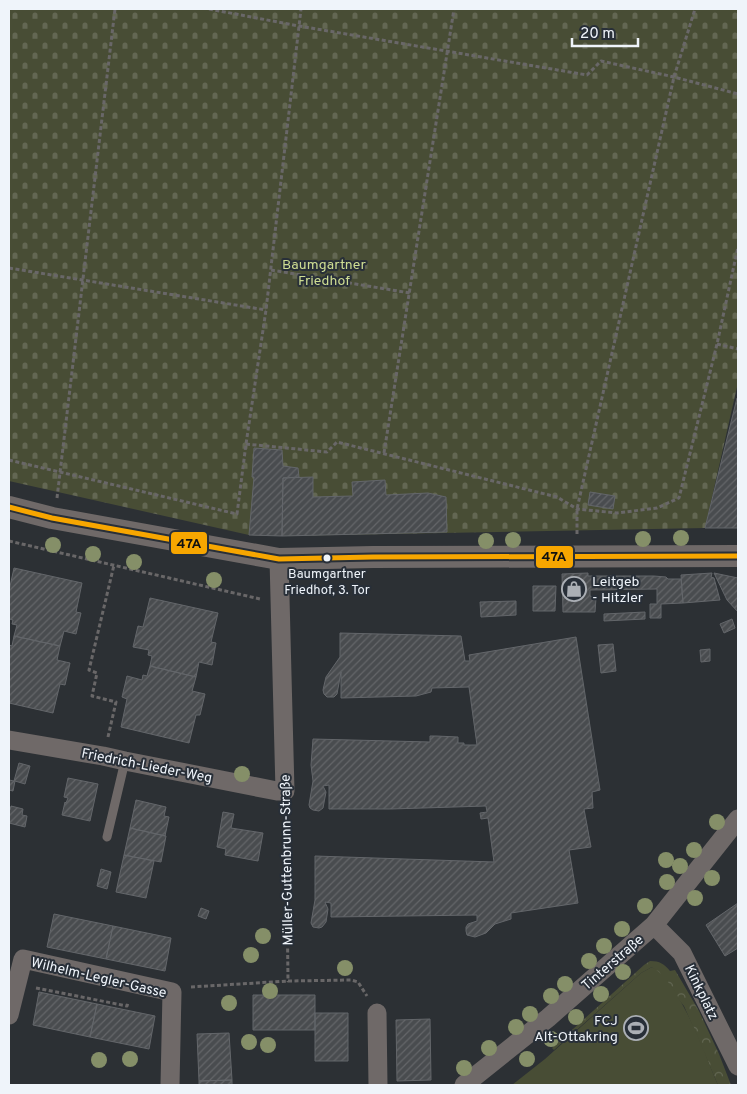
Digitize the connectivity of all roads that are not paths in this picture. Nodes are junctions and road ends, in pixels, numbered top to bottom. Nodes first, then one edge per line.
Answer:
1 (9, 507) edge
2 (738, 556) edge
3 (279, 559) junction
4 (9, 740) edge
5 (125, 761) junction
6 (285, 791) joint
7 (738, 819) edge
8 (107, 837) dead end
9 (654, 925) junction
10 (377, 1013) road end
11 (9, 1015) edge
12 (738, 1066) edge
13 (170, 1085) edge
14 (378, 1085) edge
15 (464, 1085) edge

1 - 3 street
2 - 3 street
3 - 6 street, Müller-Guttenbrunn-Straße
4 - 5 street, Friedrich-Lieder-Weg
5 - 6 street, Friedrich-Lieder-Weg
5 - 8 lane
7 - 9 street, Tinterstraße
9 - 12 street, Kinkplatz
9 - 15 street, Tinterstraße
10 - 14 street
11 - 13 street, Wilhelm-Legler-Gasse

